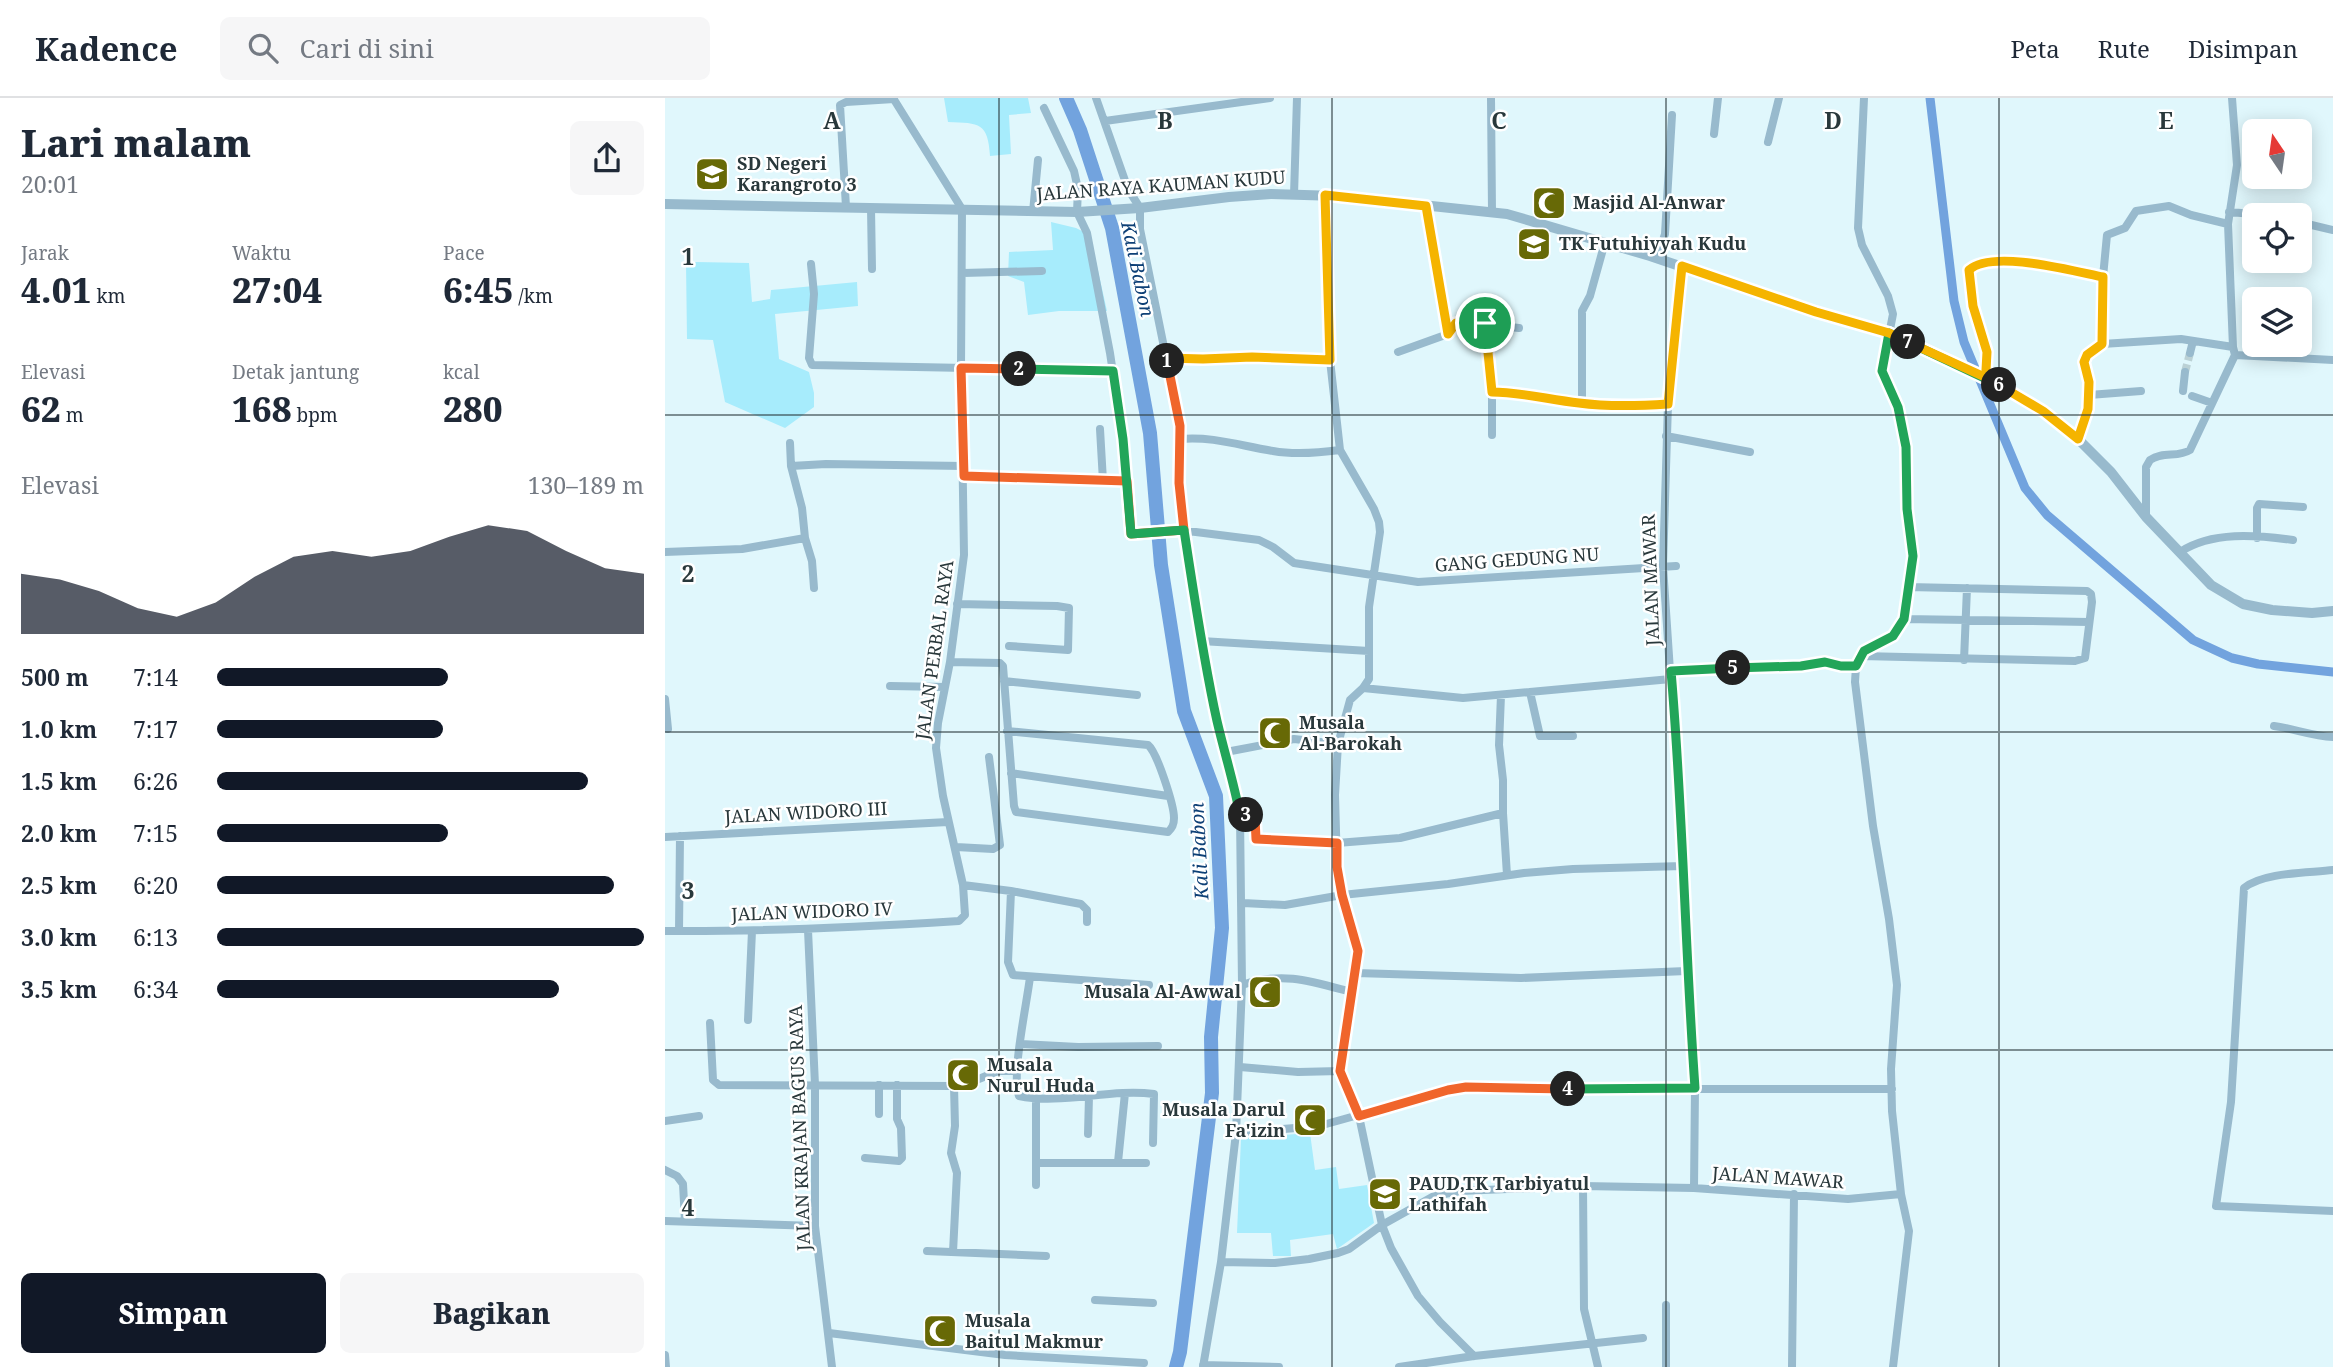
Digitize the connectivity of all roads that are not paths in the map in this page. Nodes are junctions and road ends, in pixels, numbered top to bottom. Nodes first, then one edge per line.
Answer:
1 (893, 98) edge
2 (1096, 98) edge
3 (1269, 98) edge
4 (1297, 98) edge
5 (1491, 98) edge
6 (1719, 98) edge
7 (1779, 98) edge
8 (1864, 98) edge
9 (2232, 98) edge
10 (1044, 108) dead end
11 (1672, 115) dead end
12 (1105, 121) junction
13 (1714, 134) dead end
14 (1768, 142) dead end
15 (1038, 160) dead end
16 (1294, 195) junction
17 (1325, 195) junction
18 (665, 204) edge
19 (1426, 206) junction
20 (846, 207) junction
21 (871, 208) junction
22 (963, 209) junction
23 (1137, 209) junction
24 (1033, 212) junction
25 (1078, 212) junction
26 (1492, 212) junction
27 (2229, 212) junction
28 (2242, 213) edge
29 (2228, 224) junction
30 (2312, 225) edge
31 (2333, 230) edge
32 (1605, 242) junction
33 (1657, 258) junction
34 (811, 264) dead end
35 (1682, 266) junction
36 (872, 269) dead end
37 (1042, 271) dead end
38 (963, 273) junction
39 (2103, 277) junction
40 (1485, 323) junction
41 (1519, 328) dead end
42 (1889, 333) junction
43 (1448, 334) junction
44 (2193, 341) junction
45 (2102, 344) junction
46 (2234, 351) junction
47 (1398, 352) dead end
48 (2190, 353) tunnel mouth
49 (1166, 358) junction
50 (1330, 360) junction
51 (2333, 360) edge
52 (961, 368) junction
53 (1113, 371) junction
54 (2185, 372) dead end
55 (1989, 379) junction
56 (2141, 391) dead end
57 (1492, 392) junction
58 (2089, 395) junction
59 (2212, 402) junction
60 (1582, 404) junction
61 (1668, 404) junction
62 (1100, 429) dead end
63 (1492, 435) dead end
64 (1666, 436) junction
65 (1180, 439) junction
66 (2078, 439) junction
67 (790, 443) dead end
68 (1340, 450) junction
69 (1749, 452) dead end
70 (792, 466) junction
71 (964, 466) junction
72 (964, 476) junction
73 (1103, 481) junction
74 (1127, 481) junction
75 (2303, 507) dead end
76 (2146, 517) junction
77 (1182, 530) junction
78 (805, 538) junction
79 (2256, 538) junction
80 (2293, 540) dead end
81 (665, 552) edge
82 (2180, 552) junction
83 (1663, 566) junction
84 (1676, 566) dead end
85 (1374, 576) junction
86 (1908, 587) junction
87 (814, 588) dead end
88 (1968, 588) junction
89 (957, 604) junction
90 (2333, 611) edge
91 (1904, 619) junction
92 (1967, 620) junction
93 (2089, 622) junction
94 (1201, 640) junction
95 (1009, 646) dead end
96 (1369, 652) junction
97 (1861, 656) junction
98 (1964, 660) junction
99 (950, 662) junction
100 (1856, 666) junction
101 (1671, 675) junction
102 (1005, 681) junction
103 (890, 686) dead end
104 (945, 687) junction
105 (1363, 688) junction
106 (1530, 692) junction
107 (1137, 695) dead end
108 (1501, 695) junction
109 (665, 699) edge
110 (2274, 726) dead end
111 (668, 729) dead end
112 (1007, 731) junction
113 (1573, 736) dead end
114 (2333, 737) edge
115 (1338, 744) junction
116 (1226, 752) junction
117 (989, 757) dead end
118 (1011, 773) junction
119 (1168, 796) junction
120 (1503, 813) junction
121 (1240, 814) junction
122 (948, 822) junction
123 (680, 836) junction
124 (665, 837) edge
125 (1337, 843) junction
126 (956, 848) junction
127 (1683, 866) junction
128 (2333, 870) edge
129 (1507, 875) junction
130 (963, 885) junction
131 (1011, 891) junction
132 (1342, 895) junction
133 (1243, 902) junction
134 (960, 921) joint
135 (1087, 922) dead end
136 (808, 930) junction
137 (665, 931) edge
138 (679, 931) junction
139 (752, 932) junction
140 (1686, 971) junction
141 (1356, 973) junction
142 (1030, 977) junction
143 (1149, 985) dead end
144 (1242, 985) junction
145 (1351, 992) junction
146 (748, 1020) dead end
147 (710, 1023) dead end
148 (1021, 1044) junction
149 (1158, 1046) dead end
150 (1240, 1067) junction
151 (1017, 1071) junction
152 (1340, 1071) junction
153 (815, 1085) junction
154 (879, 1085) junction
155 (897, 1085) junction
156 (954, 1086) junction
157 (1695, 1088) junction
158 (1892, 1089) junction
159 (1125, 1093) junction
160 (1089, 1096) junction
161 (1036, 1098) junction
162 (879, 1114) dead end
163 (699, 1116) dead end
164 (1359, 1116) junction
165 (665, 1121) edge
166 (1236, 1133) junction
167 (1088, 1134) dead end
168 (1153, 1143) dead end
169 (865, 1158) dead end
170 (1118, 1162) junction
171 (1036, 1163) junction
172 (1146, 1163) dead end
173 (665, 1170) edge
174 (1036, 1185) dead end
175 (1583, 1186) junction
176 (1694, 1188) junction
177 (1794, 1194) junction
178 (1902, 1194) junction
179 (2333, 1210) edge
180 (665, 1221) edge
181 (685, 1222) junction
182 (1382, 1225) junction
183 (815, 1226) junction
184 (927, 1251) dead end
185 (953, 1252) junction
186 (1046, 1256) dead end
187 (1221, 1262) junction
188 (1095, 1300) dead end
189 (1153, 1303) dead end
190 (1666, 1305) dead end
191 (829, 1333) junction
192 (1643, 1338) dead end
193 (1592, 1343) junction
194 (665, 1355) edge
195 (1474, 1356) junction
196 (1052, 1362) edge
197 (1144, 1363) dead end
198 (1203, 1366) edge
199 (666, 1367) edge
200 (832, 1367) edge
201 (1279, 1367) edge
202 (1399, 1367) edge
203 (1598, 1367) edge
204 (1666, 1367) edge
205 (1793, 1367) edge
206 (1893, 1367) edge

1 - 20 street
1 - 22 street
2 - 12 street
3 - 12 street
4 - 16 street
5 - 26 street
6 - 13 street
7 - 14 street
8 - 42 street
9 - 27 street
10 - 25 street
11 - 33 street
12 - 23 street
15 - 24 street
16 - 17 street, JALAN RAYA KAUMAN KUDU
16 - 23 street, JALAN RAYA KAUMAN KUDU
17 - 19 street, JALAN RAYA KAUMAN KUDU
17 - 50 street
18 - 20 street, JALAN RAYA KAUMAN KUDU
19 - 26 street, JALAN RAYA KAUMAN KUDU
19 - 43 street
20 - 21 street, JALAN RAYA KAUMAN KUDU
21 - 22 street, JALAN RAYA KAUMAN KUDU
21 - 36 street
22 - 24 street, JALAN RAYA KAUMAN KUDU
22 - 38 street, JALAN PERBAL RAYA
23 - 25 street, JALAN RAYA KAUMAN KUDU
23 - 49 street
24 - 25 street, JALAN RAYA KAUMAN KUDU
25 - 53 street
26 - 32 street, JALAN RAYA KAUMAN KUDU
27 - 28 street
27 - 29 street
29 - 39 street
29 - 46 street
30 - 31 street
32 - 33 street, JALAN RAYA KAUMAN KUDU
32 - 60 street
33 - 35 street, JALAN RAYA KAUMAN KUDU
34 - 52 street
35 - 42 street, JALAN RAYA KAUMAN KUDU
35 - 61 street, JALAN MAWAR
37 - 38 street
38 - 52 street, JALAN PERBAL RAYA
39 - 45 street
39 - 55 street
40 - 41 street
40 - 43 street
40 - 57 street
42 - 55 street, JALAN RAYA KAUMAN KUDU
42 - 86 street
43 - 47 street
44 - 45 street
44 - 46 street
44 - 48 street
45 - 58 street
46 - 51 street
46 - 59 street
49 - 50 street
49 - 65 street
50 - 68 street
52 - 53 street
52 - 71 street, JALAN PERBAL RAYA
53 - 74 street
54 - 59 street
55 - 66 street
56 - 58 street
57 - 60 street
57 - 63 street
58 - 66 street
59 - 76 street
60 - 61 street
61 - 64 street, JALAN MAWAR
62 - 73 street
64 - 69 street
64 - 83 street, JALAN MAWAR
65 - 68 street
65 - 77 street
66 - 76 street
67 - 70 street
68 - 85 street
70 - 71 street
70 - 78 street
71 - 72 street, JALAN PERBAL RAYA
72 - 73 street
72 - 89 street, JALAN PERBAL RAYA
73 - 74 street
74 - 77 street, GANG GEDUNG NU
75 - 79 street
76 - 82 street
77 - 85 street, GANG GEDUNG NU
77 - 94 street
78 - 81 street
78 - 87 street
79 - 80 street
79 - 82 street
82 - 90 street
83 - 84 street, GANG GEDUNG NU
83 - 85 street, GANG GEDUNG NU
83 - 101 street, JALAN MAWAR
85 - 96 street
86 - 88 street
86 - 91 street
88 - 92 street
88 - 93 street
89 - 95 street
89 - 99 street, JALAN PERBAL RAYA
91 - 92 street
91 - 97 street
92 - 93 street
92 - 98 street
93 - 98 street
94 - 96 street
94 - 116 street
96 - 105 street
97 - 98 street
97 - 100 street
99 - 102 street
99 - 104 street, JALAN PERBAL RAYA
100 - 101 street
100 - 158 street
101 - 106 street
101 - 127 street, JALAN MAWAR
102 - 107 street
102 - 112 street
103 - 104 street
104 - 122 street, JALAN PERBAL RAYA
105 - 108 street
105 - 115 street
106 - 108 street
106 - 113 street
108 - 120 street
109 - 111 street
110 - 114 street
112 - 118 street
112 - 119 street
115 - 116 street
115 - 125 street
116 - 121 street
117 - 126 street
118 - 119 street
118 - 119 street
120 - 125 street
120 - 129 street
121 - 125 street
121 - 133 street
122 - 123 street, JALAN WIDORO III
122 - 126 street, JALAN PERBAL RAYA
123 - 124 street, JALAN WIDORO III
123 - 138 street
125 - 132 street
126 - 130 street, JALAN PERBAL RAYA
127 - 129 street
127 - 140 street, JALAN MAWAR
128 - 179 street
129 - 132 street
130 - 131 street
130 - 134 street, JALAN PERBAL RAYA
131 - 135 street
131 - 142 street
132 - 133 street
132 - 141 street
133 - 144 street
134 - 136 street, JALAN WIDORO IV
136 - 139 street, JALAN WIDORO IV
136 - 153 street, JALAN KRAJAN BAGUS RAYA
137 - 138 street, JALAN WIDORO IV
138 - 139 street, JALAN WIDORO IV
139 - 146 street
140 - 141 street
140 - 157 street, JALAN MAWAR
141 - 145 street
142 - 143 street
142 - 148 street
144 - 145 street
144 - 150 street
145 - 152 street
147 - 153 street
148 - 149 street
148 - 151 street
150 - 152 street
150 - 166 street
151 - 156 street
151 - 161 street
152 - 164 street
153 - 154 street
153 - 183 street, JALAN KRAJAN BAGUS RAYA
154 - 155 street
154 - 162 street
155 - 156 street
155 - 169 street
156 - 185 street
157 - 158 street
157 - 164 street
157 - 176 street, JALAN MAWAR
158 - 178 street
159 - 160 street
159 - 168 street
159 - 170 street
160 - 161 street
160 - 167 street
161 - 171 street
163 - 165 street
164 - 166 street
164 - 182 street
166 - 187 street
170 - 171 street
170 - 172 street
171 - 174 street
173 - 181 street
175 - 176 street
175 - 182 street
175 - 193 street
176 - 177 street, JALAN MAWAR
177 - 178 street, JALAN MAWAR
177 - 205 street
178 - 206 street
180 - 181 street
181 - 183 street
182 - 187 street
182 - 195 street
183 - 191 street, JALAN KRAJAN BAGUS RAYA
184 - 185 street
185 - 186 street
187 - 198 street
188 - 189 street
190 - 204 street
191 - 196 street
191 - 200 street, JALAN KRAJAN BAGUS RAYA
192 - 193 street
193 - 195 street
193 - 203 street
194 - 199 street
195 - 202 street
196 - 197 street
198 - 201 street

